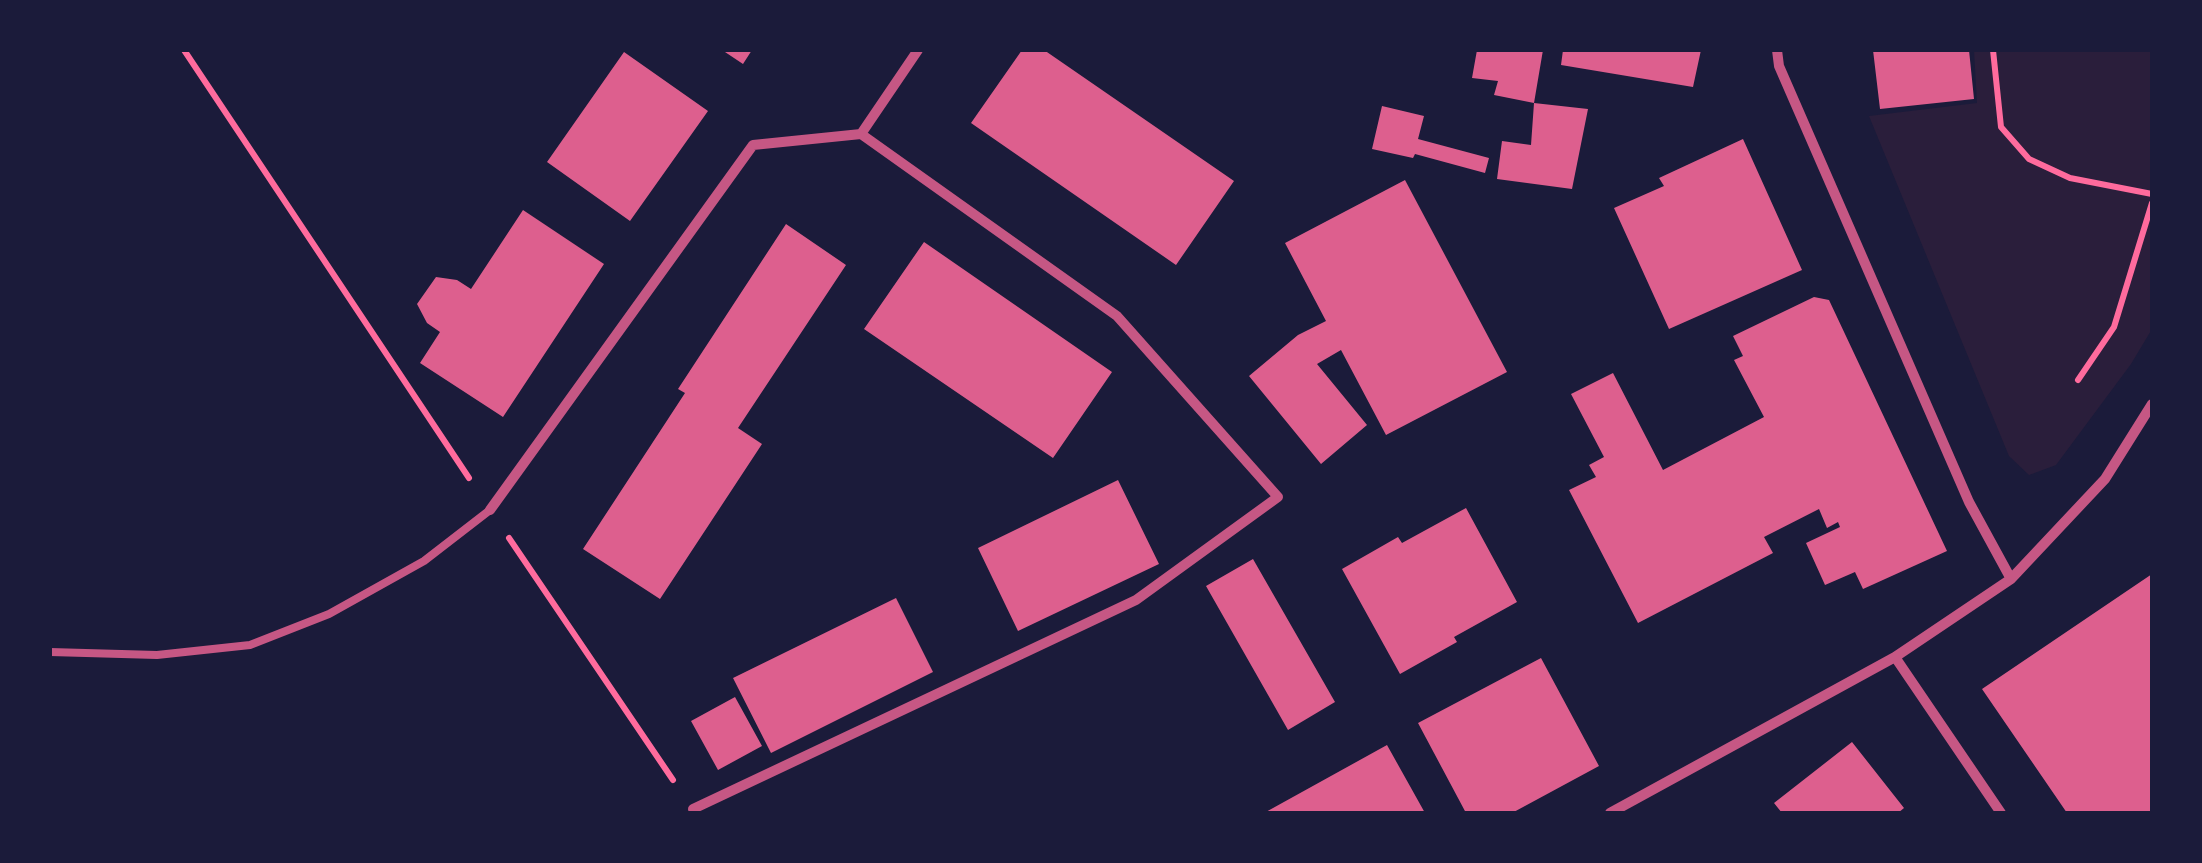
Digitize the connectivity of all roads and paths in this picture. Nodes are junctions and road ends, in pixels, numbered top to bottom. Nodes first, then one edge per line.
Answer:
1 (184, 50) edge
2 (918, 50) edge
3 (1777, 50) edge
4 (1992, 50) edge
5 (861, 134) junction
6 (2152, 194) edge
7 (2152, 203) edge
8 (2078, 380) dead end
9 (2152, 404) edge
10 (490, 510) junction
11 (2010, 579) junction
12 (50, 652) edge
13 (1895, 657) junction
14 (692, 809) joint
15 (1610, 813) edge
16 (2001, 813) edge

1 - 10 path
2 - 5 street
3 - 11 street
4 - 6 path
5 - 10 street
5 - 14 street
7 - 8 path
9 - 11 street
10 - 12 lane
10 - 14 path
11 - 13 street
13 - 15 street
13 - 16 street

